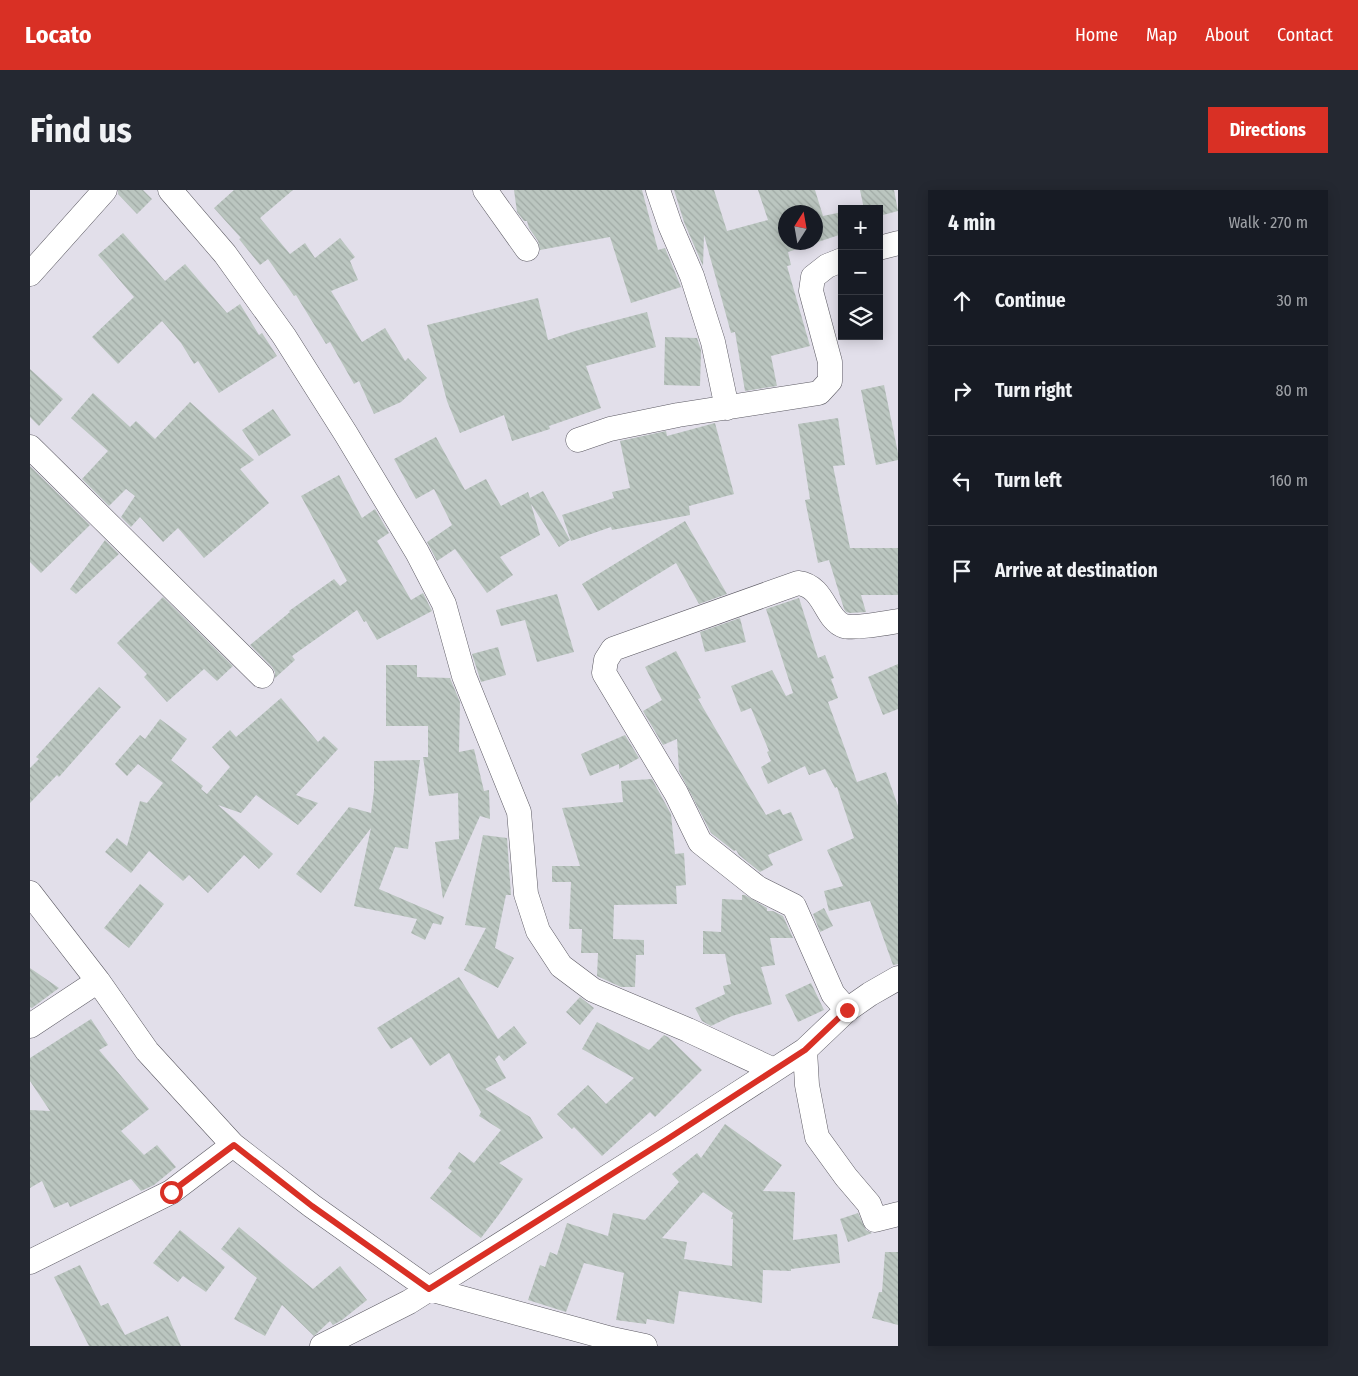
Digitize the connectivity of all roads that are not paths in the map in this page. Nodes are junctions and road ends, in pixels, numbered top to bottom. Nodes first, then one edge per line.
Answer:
1 (105, 190) edge
2 (170, 190) edge
3 (484, 190) edge
4 (658, 190) edge
5 (898, 243) edge
6 (883, 247) edge
7 (527, 250) dead end
8 (838, 262) edge
9 (30, 274) edge
10 (727, 408) junction
11 (578, 440) dead end
12 (30, 447) edge
13 (898, 621) edge
14 (262, 676) dead end
15 (30, 893) edge
16 (898, 978) edge
17 (98, 982) junction
18 (847, 1010) junction
19 (30, 1026) edge
20 (805, 1050) junction
21 (774, 1070) junction
22 (234, 1145) junction
23 (898, 1214) edge
24 (30, 1262) edge
25 (429, 1289) junction
26 (322, 1346) edge
27 (644, 1346) edge

1 - 9 street
2 - 21 street
3 - 7 street
4 - 10 street
5 - 6 street
8 - 10 street
10 - 11 street
12 - 14 street
13 - 18 street
15 - 17 street
16 - 18 street
17 - 19 street
17 - 22 street
18 - 20 street
20 - 21 street
20 - 23 street
21 - 25 street
22 - 24 street
22 - 25 street
25 - 26 street
25 - 27 street

